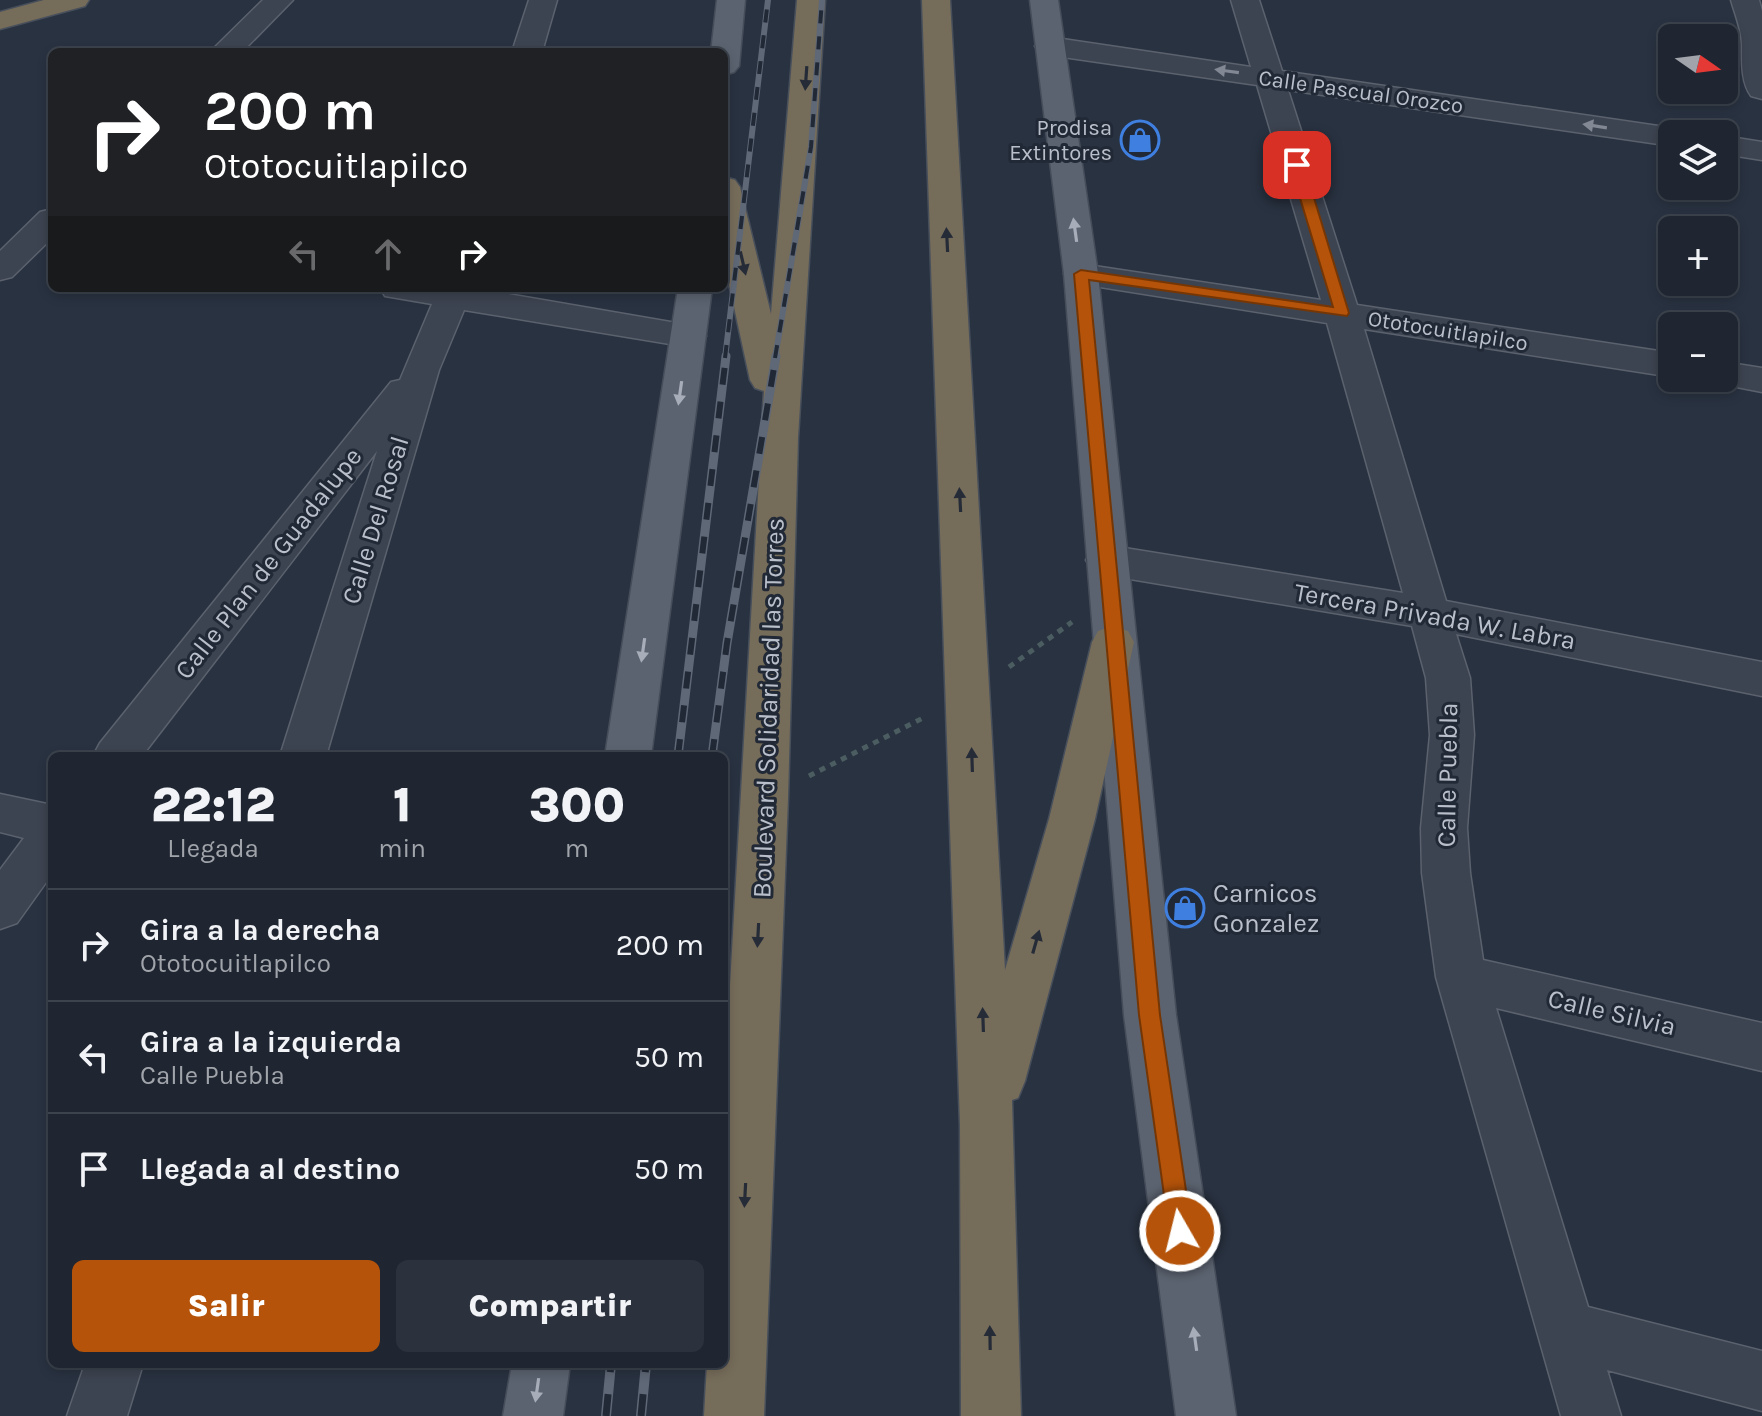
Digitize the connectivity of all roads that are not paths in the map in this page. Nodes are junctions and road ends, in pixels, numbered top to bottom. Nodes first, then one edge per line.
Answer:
1 (75, 0) edge
2 (279, 0) edge
3 (543, 0) edge
4 (731, 0) edge
5 (811, 0) edge
6 (936, 0) edge
7 (1044, 0) edge
8 (1245, 0) edge
9 (1745, 0) edge
10 (0, 21) edge
11 (1049, 46) junction
12 (229, 48) edge
13 (528, 48) edge
14 (726, 48) edge
15 (1270, 77) junction
16 (1762, 90) edge
17 (1658, 135) edge
18 (1738, 147) edge
19 (1762, 151) edge
20 (728, 203) edge
21 (0, 223) edge
22 (48, 227) edge
23 (0, 270) edge
24 (1081, 274) junction
25 (694, 292) edge
26 (454, 293) edge
27 (1342, 313) junction
28 (688, 336) junction
29 (1658, 363) edge
30 (421, 370) junction
31 (1738, 376) edge
32 (1762, 380) edge
33 (779, 438) junction
34 (1110, 599) junction
35 (1429, 613) junction
36 (1762, 679) edge
37 (119, 752) edge
38 (304, 752) edge
39 (629, 752) edge
40 (0, 813) edge
41 (48, 824) edge
42 (48, 842) edge
43 (0, 908) edge
44 (1461, 977) junction
45 (1762, 1047) edge
46 (987, 1125) junction
47 (1568, 1331) junction
48 (113, 1368) edge
49 (540, 1368) edge
50 (1762, 1381) edge
51 (97, 1416) edge
52 (533, 1416) edge
53 (734, 1416) edge
54 (991, 1416) edge
55 (1206, 1416) edge
56 (1591, 1416) edge

1 - 10 highway
2 - 12 street
3 - 13 street
4 - 14 main road
5 -> 33 highway, Boulevard Solidaridad las Torres
46 -> 6 highway
7 - 11 main road
8 - 15 street, Calle Puebla
9 - 16 street
15 -> 11 street, Calle Pascual Orozco
24 -> 11 main road
17 -> 15 street, Calle Pascual Orozco
15 - 27 street, Calle Puebla
18 - 19 street
20 -> 33 highway
21 - 22 street
22 - 23 street
24 - 27 street, Ototocuitlapilco
24 - 34 main road
25 - 28 main road
26 - 28 street
26 - 30 street, Calle Del Rosal
27 - 29 street, Ototocuitlapilco
27 - 35 street, Calle Puebla
28 -> 39 main road
30 - 37 street, Calle Plan de Guadalupe
30 - 38 street, Calle Del Rosal
31 - 32 street
33 -> 53 highway, Boulevard Solidaridad las Torres
34 - 35 street, Tercera Privada W. Labra
46 -> 34 highway
55 -> 34 main road
35 - 36 street, Tercera Privada W. Labra
35 - 44 street, Calle Puebla
40 - 41 street
42 - 43 street
44 - 45 street, Calle Silvia
44 - 47 street, Calle Puebla
54 -> 46 highway
47 - 50 street
47 - 56 street, Calle Puebla
48 - 51 street
49 -> 52 main road

